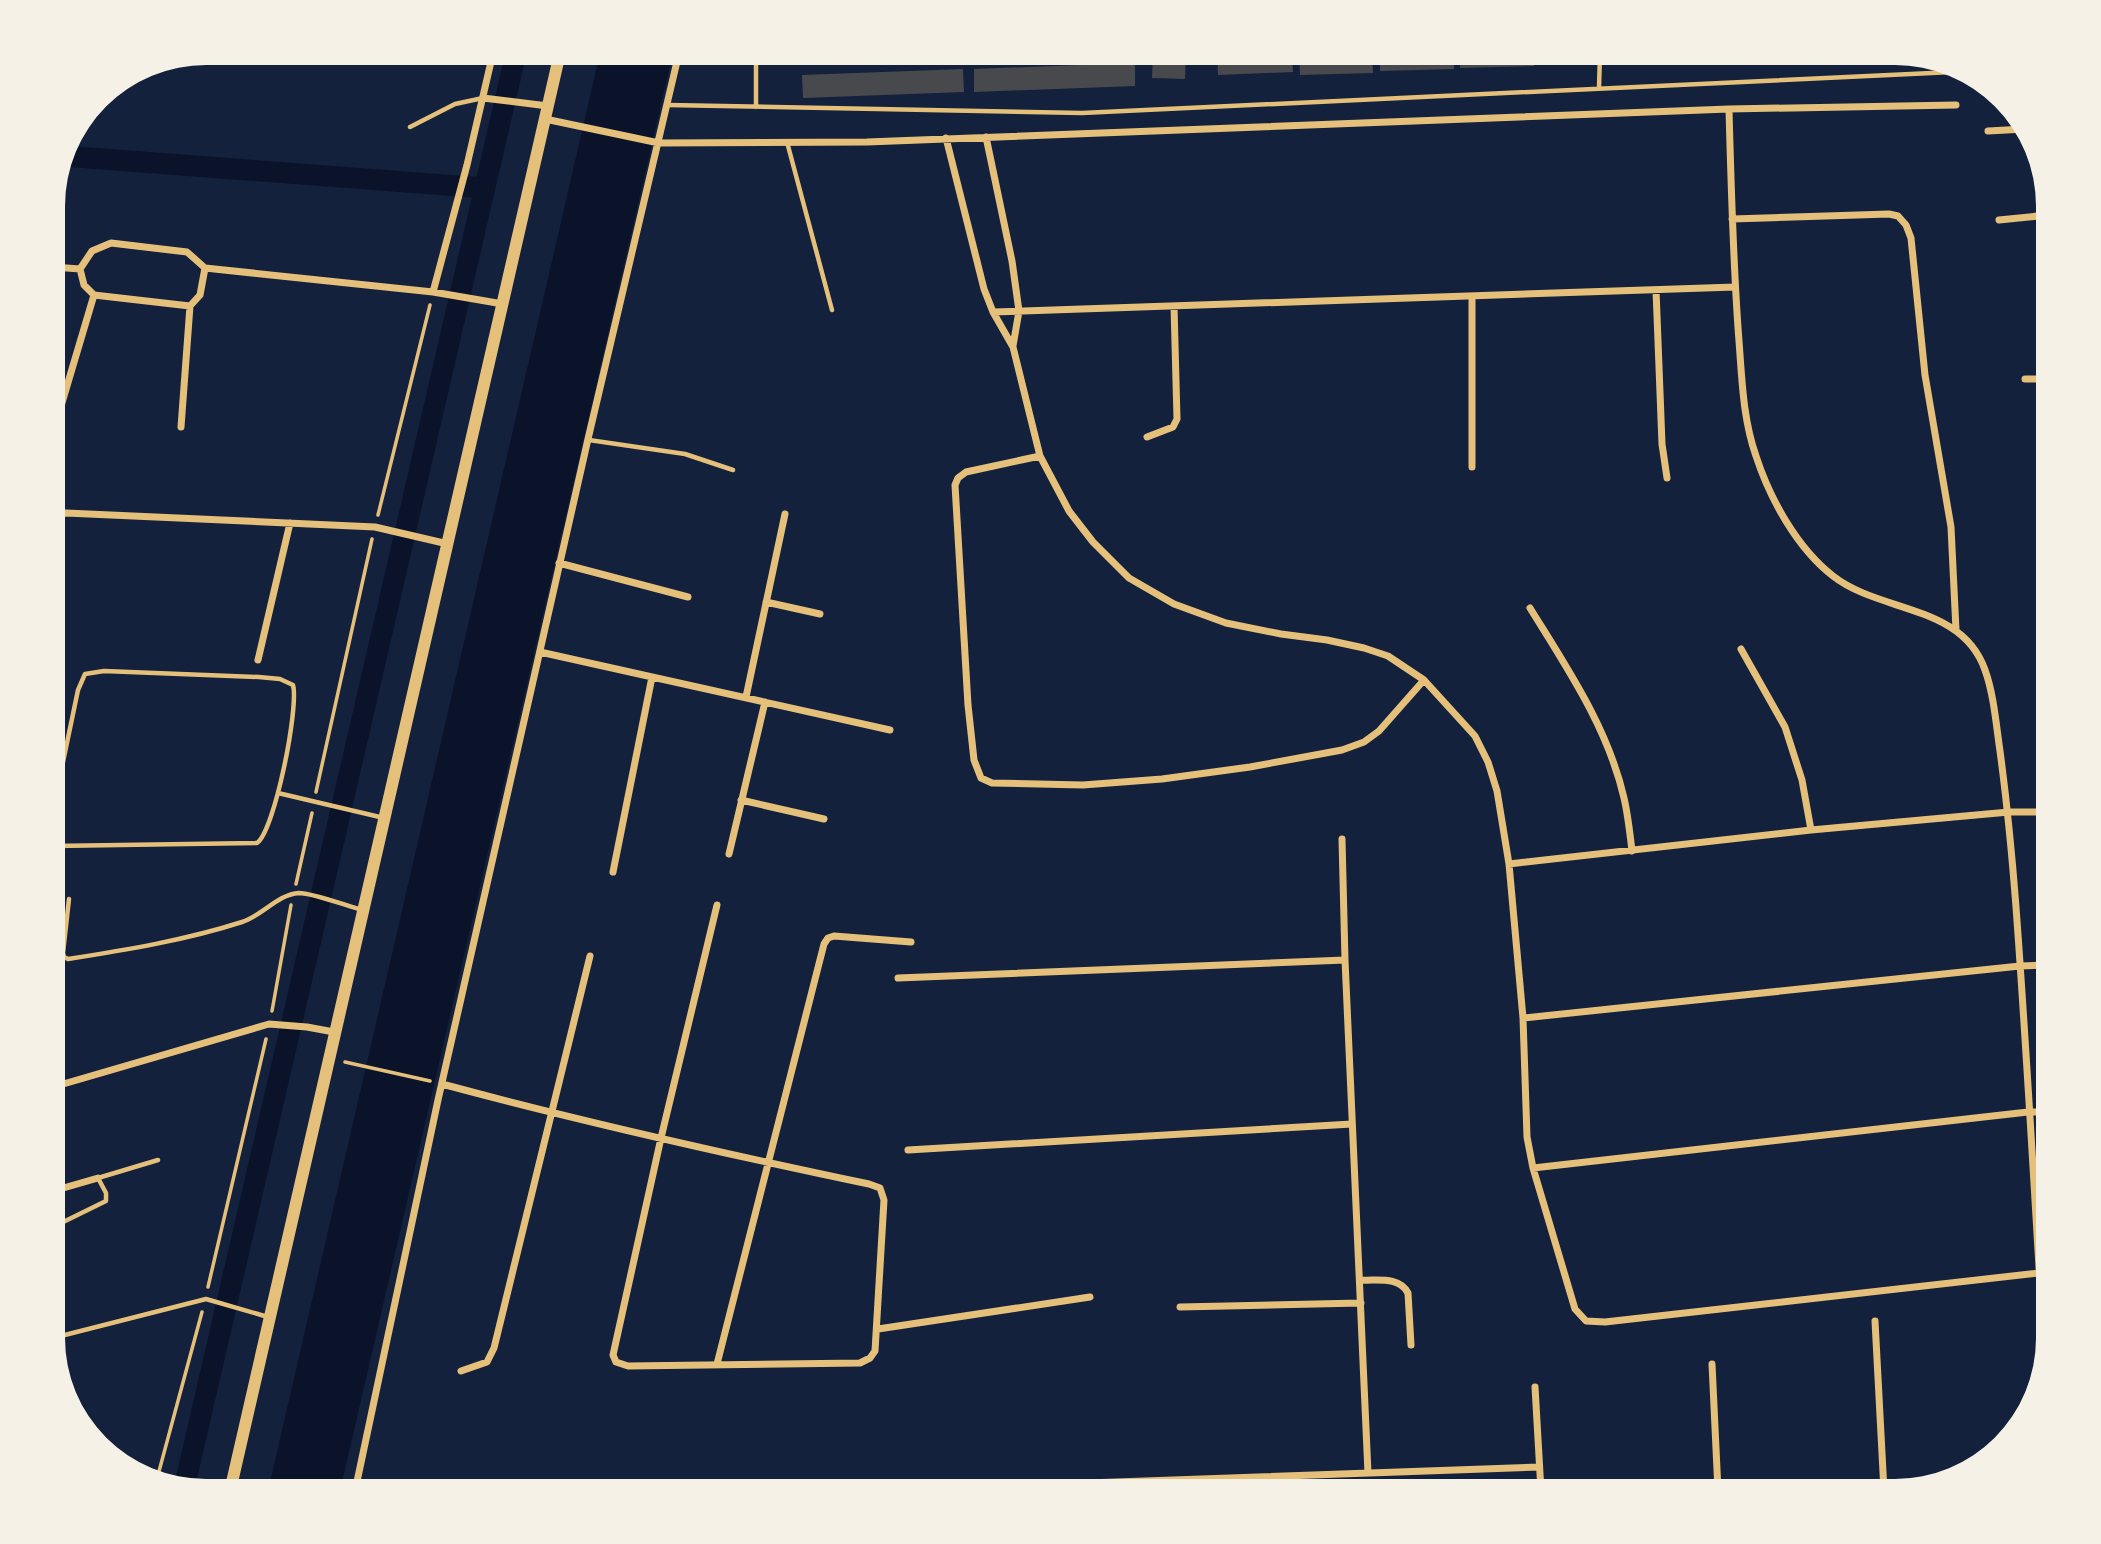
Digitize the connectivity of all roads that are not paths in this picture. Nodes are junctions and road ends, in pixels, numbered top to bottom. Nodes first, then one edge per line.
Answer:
1 (491, 65) edge
2 (557, 65) edge
3 (676, 65) edge
4 (756, 65) edge
5 (1600, 65) edge
6 (1941, 73) edge
7 (1599, 89) junction
8 (487, 98) junction
9 (667, 105) junction
10 (1956, 105) dead end
11 (756, 107) junction
12 (1729, 109) junction
13 (547, 113) junction
14 (410, 127) dead end
15 (2013, 130) edge
16 (1988, 131) dead end
17 (986, 137) junction
18 (946, 138) junction
19 (787, 141) junction
20 (657, 143) junction
21 (2036, 216) edge
22 (1731, 219) junction
23 (2000, 220) dead end
24 (65, 268) edge
25 (205, 268) junction
26 (80, 269) junction
27 (1735, 287) junction
28 (1656, 290) junction
29 (433, 292) junction
30 (94, 295) junction
31 (1472, 296) junction
32 (503, 304) junction
33 (190, 306) junction
34 (1174, 306) junction
35 (832, 310) dead end
36 (1019, 311) junction
37 (993, 312) junction
38 (1013, 347) junction
39 (2025, 379) dead end
40 (2036, 379) edge
41 (65, 393) edge
42 (181, 426) dead end
43 (1147, 437) dead end
44 (588, 439) junction
45 (1040, 456) junction
46 (1472, 467) dead end
47 (733, 470) dead end
48 (1667, 478) dead end
49 (65, 513) edge
50 (785, 514) dead end
51 (290, 523) junction
52 (448, 544) junction
53 (559, 563) junction
54 (688, 597) dead end
55 (766, 602) junction
56 (1530, 608) dead end
57 (820, 614) dead end
58 (1956, 630) junction
59 (1741, 649) dead end
60 (540, 652) junction
61 (258, 660) dead end
62 (652, 677) junction
63 (1423, 680) junction
64 (746, 697) junction
65 (765, 702) junction
66 (890, 730) dead end
67 (65, 752) edge
68 (278, 793) junction
69 (741, 800) junction
70 (2036, 812) edge
71 (2008, 813) junction
72 (385, 818) junction
73 (824, 819) dead end
74 (1811, 830) junction
75 (1342, 839) dead end
76 (65, 846) edge
77 (1632, 851) junction
78 (729, 854) dead end
79 (1509, 864) junction
80 (612, 872) dead end
81 (69, 899) dead end
82 (718, 905) dead end
83 (363, 910) junction
84 (65, 935) edge
85 (911, 942) dead end
86 (590, 956) dead end
87 (65, 958) edge
88 (1345, 960) junction
89 (2036, 965) edge
90 (2020, 966) junction
91 (898, 978) dead end
92 (1523, 1018) junction
93 (334, 1031) junction
94 (65, 1084) edge
95 (440, 1084) junction
96 (2028, 1112) junction
97 (2036, 1112) edge
98 (552, 1114) junction
99 (1352, 1124) junction
100 (661, 1138) junction
101 (908, 1150) dead end
102 (158, 1160) dead end
103 (769, 1163) junction
104 (1533, 1168) junction
105 (98, 1178) junction
106 (65, 1188) edge
107 (65, 1221) edge
108 (2036, 1240) edge
109 (2036, 1272) edge
110 (1361, 1280) junction
111 (1090, 1297) dead end
112 (1361, 1303) junction
113 (1180, 1307) dead end
114 (269, 1317) junction
115 (1875, 1321) dead end
116 (878, 1329) junction
117 (65, 1335) edge
118 (1411, 1345) dead end
119 (716, 1364) junction
120 (1712, 1364) dead end
121 (461, 1371) dead end
122 (1535, 1387) dead end
123 (1539, 1467) junction
124 (1368, 1473) junction
125 (233, 1479) edge
126 (358, 1479) edge
127 (1199, 1479) edge
128 (1540, 1479) edge
129 (1717, 1479) edge
130 (1883, 1479) edge

1 - 8 street
2 - 13 main road
3 - 9 street
4 - 11 lane
5 - 7 lane
6 - 7 lane
7 - 11 lane
8 - 13 street
8 - 14 lane
8 - 29 street
9 - 11 lane
9 - 20 street
10 - 12 street
12 - 17 street
12 - 22 street
13 - 20 street
13 - 32 main road
15 - 16 street
17 - 18 street
17 - 36 street
18 - 19 street
18 - 37 street
19 - 20 street
19 - 35 lane
20 - 44 street
21 - 23 street
22 - 27 street
22 - 58 street
24 - 26 street
25 - 26 street
25 - 29 street
25 - 33 street
26 - 30 street
27 - 28 street
27 - 58 street
28 - 31 street
28 - 48 street
29 - 32 street
30 - 33 street
30 - 41 street
31 - 34 street
31 - 46 street
32 - 52 main road
33 - 42 street
34 - 36 street
34 - 43 street
36 - 37 street
36 - 38 street
37 - 38 street
38 - 45 street
39 - 40 street
44 - 47 lane
44 - 53 street
45 - 63 street
45 - 63 street
49 - 51 street
50 - 55 street
51 - 52 street
51 - 61 street
52 - 72 main road
53 - 54 street
53 - 60 street
55 - 57 street
55 - 64 street
56 - 77 street
58 - 71 street
59 - 74 street
60 - 62 street
60 - 95 street
62 - 64 street
62 - 80 street
63 - 79 street
64 - 65 street
65 - 66 street
65 - 69 street
67 - 68 lane
68 - 72 lane
68 - 76 lane
69 - 73 street
69 - 78 street
70 - 71 street
71 - 74 street
71 - 90 street
72 - 83 main road
74 - 77 street
75 - 88 street
77 - 79 street
79 - 92 street
81 - 84 lane
82 - 100 street
83 - 87 lane
83 - 93 main road
85 - 103 street
86 - 98 street
88 - 91 street
88 - 99 street
89 - 90 street
90 - 92 street
90 - 96 street
92 - 104 street
93 - 94 street
93 - 114 main road
95 - 98 street
95 - 126 street
96 - 97 street
96 - 104 street
96 - 108 street
98 - 100 street
98 - 121 street
99 - 101 street
99 - 110 street
100 - 103 street
100 - 119 street
102 - 105 lane
103 - 116 street
103 - 119 street
104 - 109 street
105 - 106 street
105 - 107 lane
110 - 112 street
110 - 118 street
111 - 116 street
112 - 113 street
112 - 124 street
114 - 117 lane
114 - 125 main road
115 - 130 street
116 - 119 street
120 - 129 street
122 - 123 street
123 - 124 street
123 - 128 street
124 - 127 street

